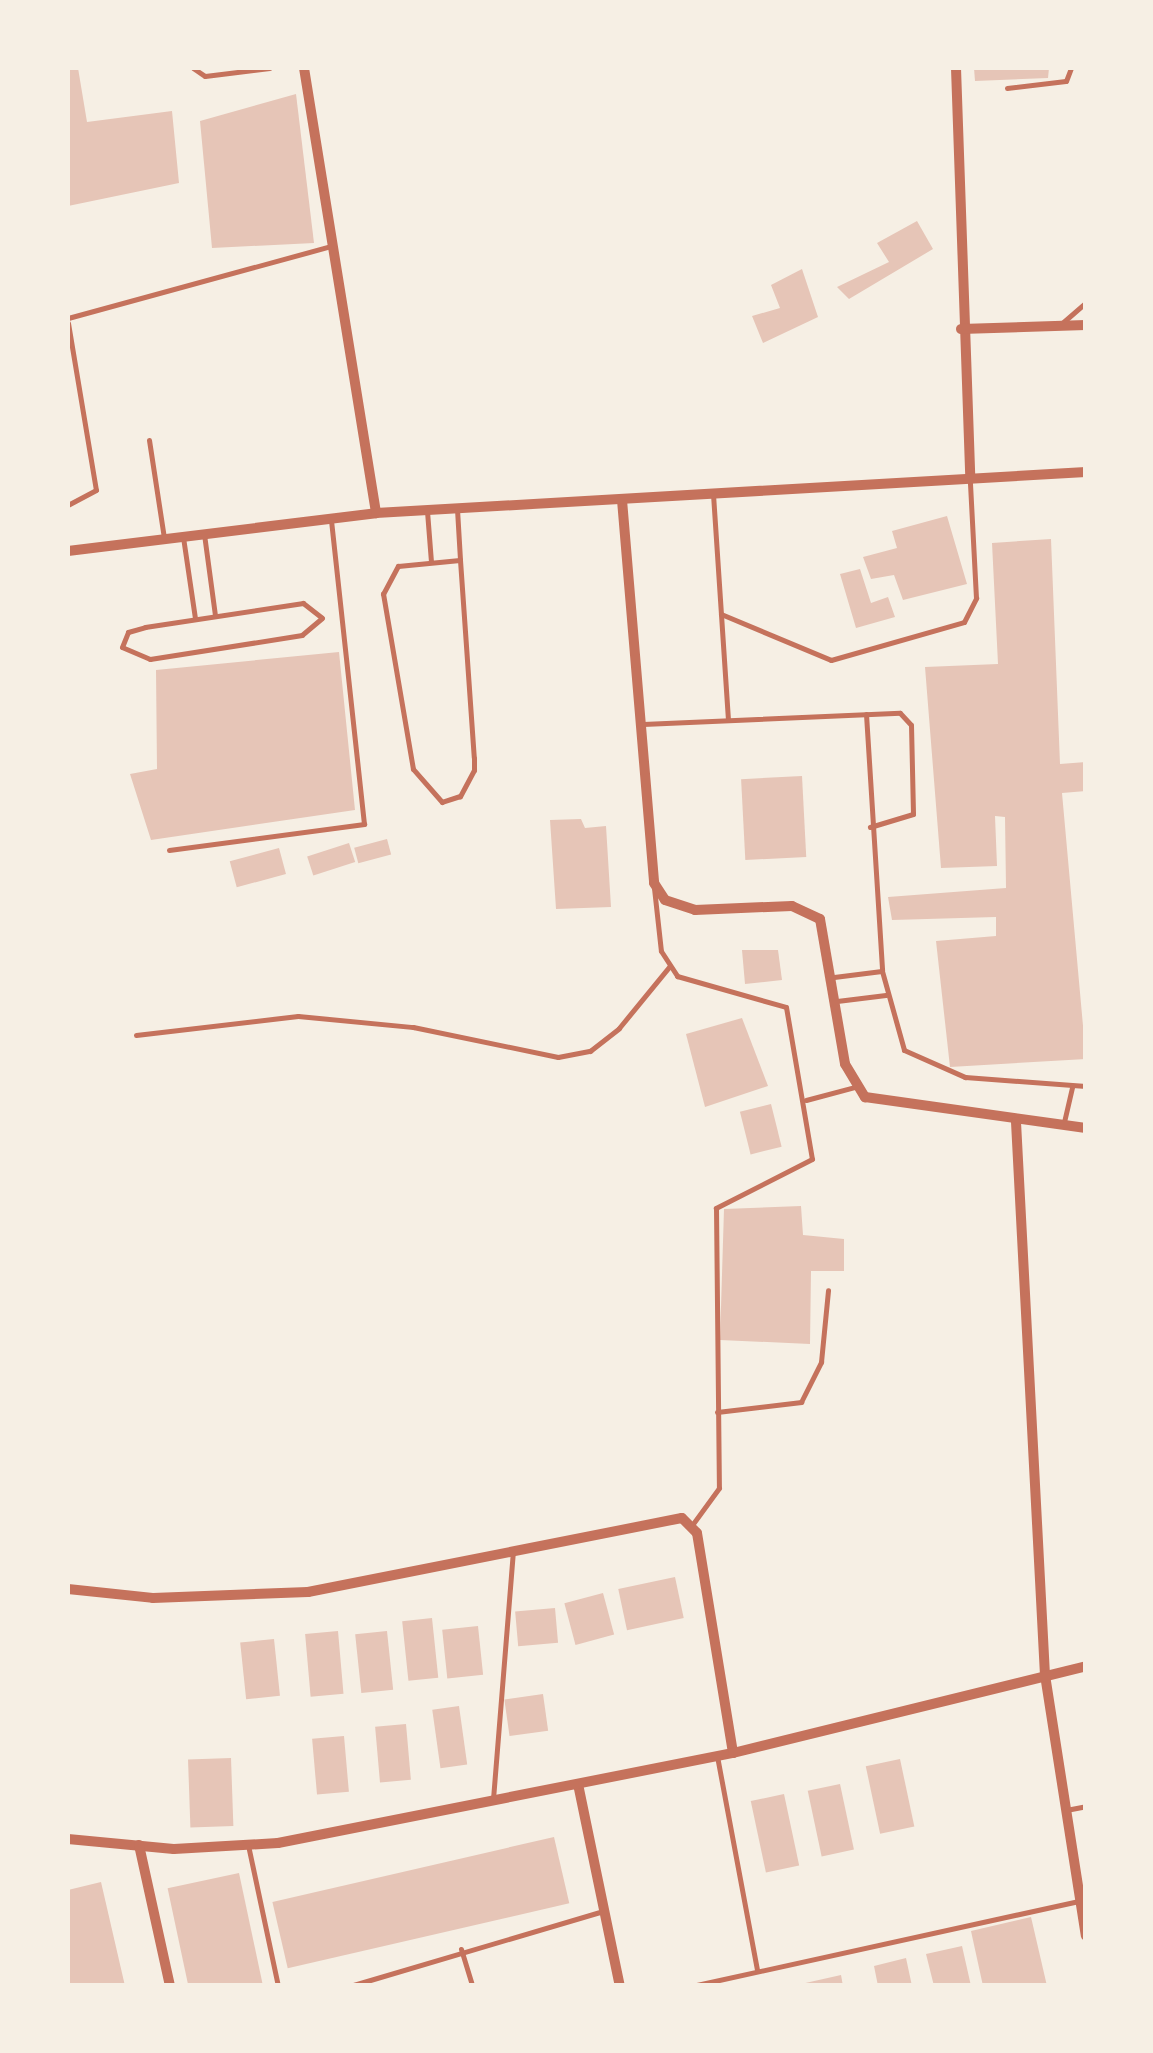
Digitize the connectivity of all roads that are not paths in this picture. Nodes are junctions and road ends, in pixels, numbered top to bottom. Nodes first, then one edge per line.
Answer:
1 (193, 68) edge
2 (270, 68) edge
3 (304, 68) edge
4 (956, 68) edge
5 (1070, 68) edge
6 (250, 69) edge
7 (1007, 88) dead end
8 (332, 246) junction
9 (1086, 302) edge
10 (68, 321) edge
11 (1086, 325) edge
12 (1059, 326) junction
13 (961, 329) junction
14 (148, 440) dead end
15 (1086, 472) edge
16 (970, 479) junction
17 (712, 494) junction
18 (622, 500) junction
19 (68, 505) edge
20 (457, 509) junction
21 (427, 511) junction
22 (376, 513) junction
23 (330, 517) junction
24 (204, 532) junction
25 (182, 535) junction
26 (164, 538) junction
27 (68, 551) edge
28 (460, 560) junction
29 (431, 562) junction
30 (721, 614) junction
31 (215, 615) junction
32 (195, 618) junction
33 (866, 714) junction
34 (728, 720) junction
35 (641, 724) junction
36 (870, 827) junction
37 (168, 850) dead end
38 (654, 883) junction
39 (669, 967) junction
40 (882, 971) junction
41 (834, 977) junction
42 (886, 996) junction
43 (837, 1001) junction
44 (136, 1035) dead end
45 (1072, 1086) junction
46 (1086, 1086) edge
47 (854, 1088) junction
48 (806, 1100) junction
49 (1016, 1122) junction
50 (1064, 1126) junction
51 (1086, 1128) edge
52 (828, 1290) dead end
53 (718, 1412) junction
54 (692, 1525) junction
55 (512, 1553) junction
56 (68, 1589) edge
57 (1086, 1666) edge
58 (1045, 1675) junction
59 (733, 1753) junction
60 (717, 1756) junction
61 (578, 1784) junction
62 (493, 1802) junction
63 (1086, 1806) edge
64 (1063, 1811) junction
65 (68, 1839) edge
66 (139, 1845) junction
67 (248, 1845) junction
68 (1080, 1901) junction
69 (604, 1911) junction
70 (1086, 1936) edge
71 (461, 1949) junction
72 (757, 1969) junction
73 (170, 1986) edge
74 (278, 1986) edge
75 (350, 1986) edge
76 (472, 1986) edge
77 (620, 1986) edge
78 (692, 1986) edge

1 - 6 lane
2 - 6 lane
3 - 8 street
4 - 13 street
5 - 7 lane
8 - 10 lane
8 - 22 street
9 - 12 lane
10 - 19 lane
11 - 12 street
12 - 13 street
13 - 16 street
14 - 26 lane
15 - 16 street
16 - 17 street
16 - 30 lane
17 - 18 street
17 - 30 lane
18 - 20 street
18 - 35 street
20 - 21 street
20 - 28 lane
21 - 22 street
21 - 29 lane
22 - 23 street
23 - 24 street
23 - 37 lane
24 - 25 street
24 - 31 lane
25 - 26 street
25 - 32 lane
26 - 27 street
28 - 29 lane
28 - 29 lane
30 - 34 lane
31 - 32 lane
31 - 32 lane
33 - 34 lane
33 - 36 lane
33 - 36 lane
34 - 35 lane
35 - 38 street
36 - 40 lane
38 - 39 lane
38 - 41 street
39 - 44 lane
39 - 48 lane
40 - 41 lane
40 - 42 lane
41 - 43 street
42 - 43 lane
42 - 45 lane
43 - 47 street
45 - 46 lane
45 - 50 lane
47 - 48 lane
47 - 49 street
48 - 53 lane
49 - 50 street
49 - 58 street
50 - 51 street
52 - 53 lane
53 - 54 lane
54 - 55 street
54 - 59 street
55 - 56 street
55 - 62 lane
57 - 58 street
58 - 59 street
58 - 64 street
59 - 60 street
60 - 61 street
60 - 72 lane
61 - 62 street
61 - 69 street
62 - 67 street
63 - 64 lane
64 - 68 street
65 - 66 street
66 - 67 street
66 - 73 street
67 - 74 lane
68 - 70 street
68 - 72 lane
69 - 71 lane
69 - 77 street
71 - 75 lane
71 - 76 lane
72 - 78 lane

